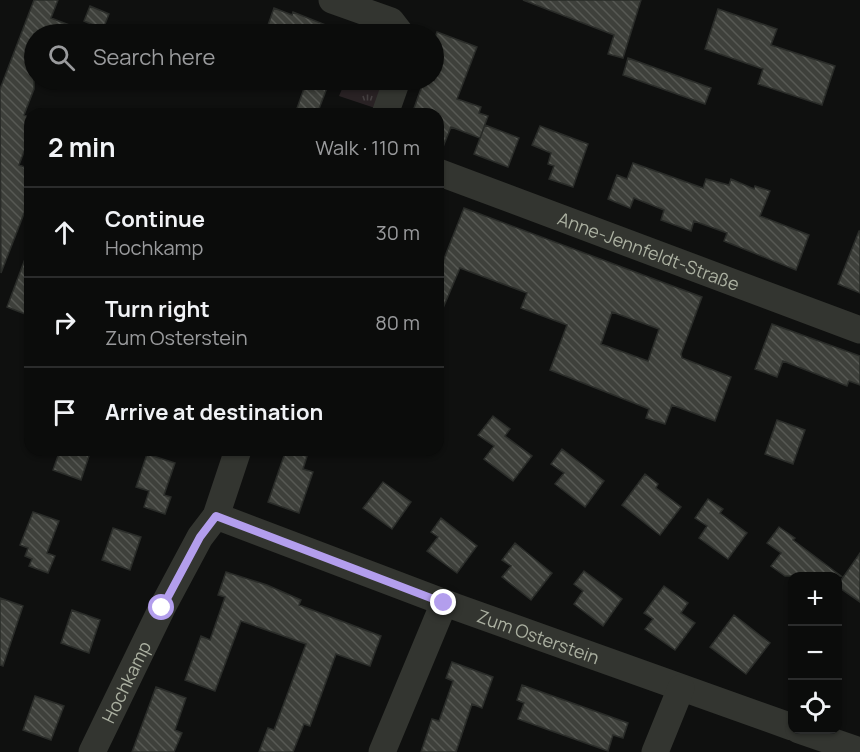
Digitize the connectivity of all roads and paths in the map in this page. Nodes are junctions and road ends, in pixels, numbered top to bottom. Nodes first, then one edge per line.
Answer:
1 (332, 0) edge
2 (393, 24) edge
3 (393, 90) edge
4 (387, 108) edge
5 (444, 174) edge
6 (860, 330) edge
7 (236, 456) edge
8 (216, 516) junction
9 (444, 603) junction
10 (681, 688) junction
11 (788, 726) edge
12 (813, 734) edge
13 (860, 751) edge
14 (92, 752) edge
15 (382, 752) edge
16 (655, 752) edge

1 - 2 street
3 - 4 street
5 - 6 street, Anne-Jennfeldt-Straße
7 - 8 street, Hochkamp
8 - 9 street, Zum Osterstein
8 - 14 street, Hochkamp
9 - 10 street, Zum Osterstein
9 - 15 street
10 - 11 street, Zum Osterstein
10 - 16 street
12 - 13 street

